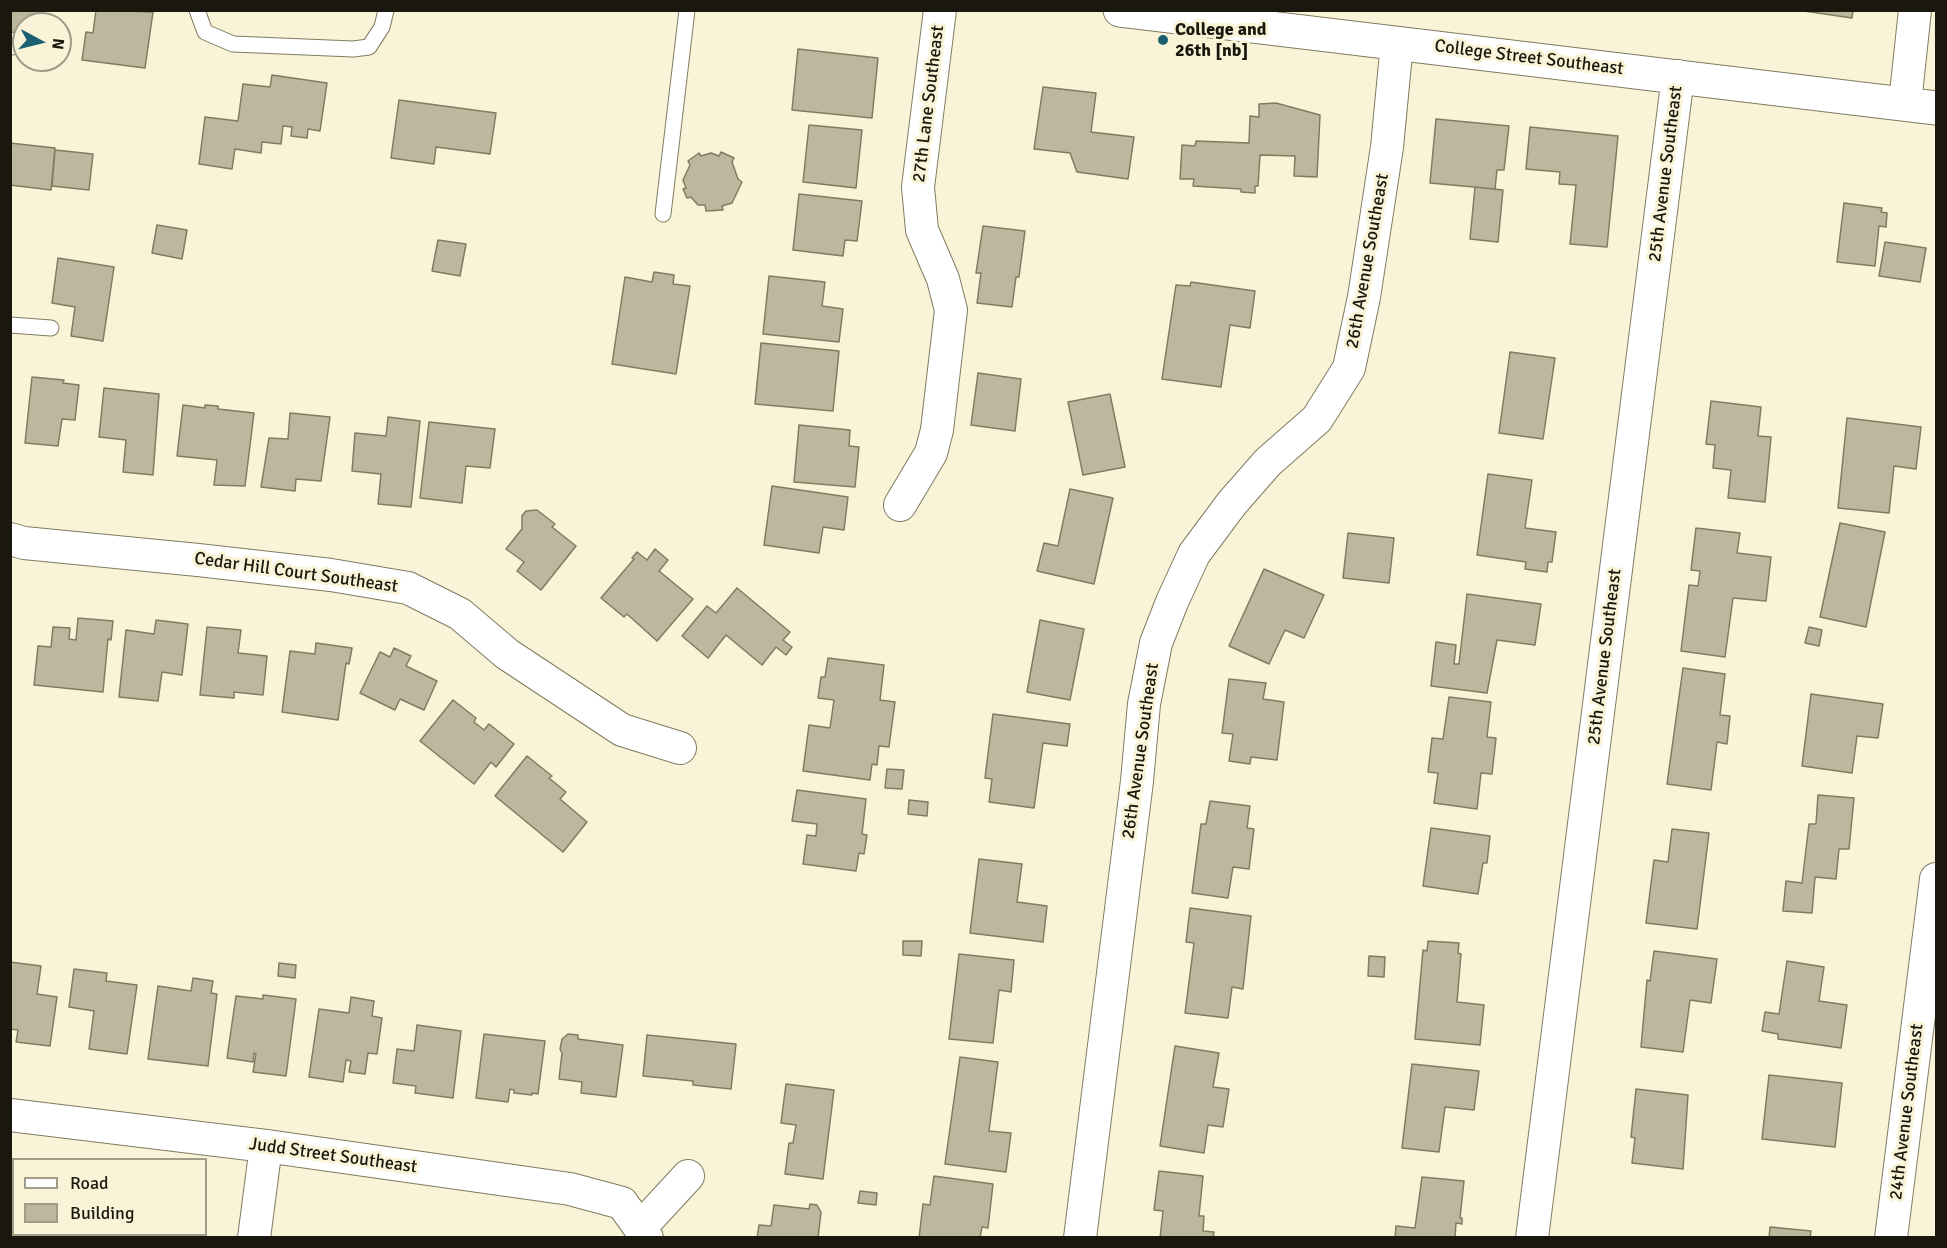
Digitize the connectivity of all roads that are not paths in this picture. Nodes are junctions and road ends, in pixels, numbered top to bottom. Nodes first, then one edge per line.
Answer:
1 (197, 10) edge
2 (386, 10) edge
3 (687, 10) edge
4 (940, 10) edge
5 (1120, 10) edge
6 (1915, 10) edge
7 (1192, 15) edge
8 (1397, 43) junction
9 (1678, 76) junction
10 (1921, 105) edge
11 (663, 214) dead end
12 (10, 325) edge
13 (51, 328) dead end
14 (900, 505) dead end
15 (10, 539) edge
16 (680, 748) dead end
17 (1936, 879) edge
18 (10, 1115) edge
19 (266, 1146) junction
20 (688, 1176) dead end
21 (644, 1233) edge
22 (254, 1238) edge
23 (1080, 1238) edge
24 (1532, 1238) edge
25 (1890, 1238) edge

1 - 2 lane
3 - 11 lane
4 - 14 street, 27th Lane Southeast
5 - 7 main road, College Street Southeast
6 - 10 street
7 - 8 main road, College Street Southeast
8 - 9 main road, College Street Southeast
8 - 23 street, 26th Avenue Southeast
9 - 10 main road, College Street Southeast
9 - 24 street, 25th Avenue Southeast
12 - 13 lane
15 - 16 street, Cedar Hill Court Southeast
17 - 25 street, 24th Avenue Southeast
18 - 19 street, Judd Street Southeast
19 - 21 street, Judd Street Southeast
19 - 22 street
20 - 21 street, Judd Street Southeast

